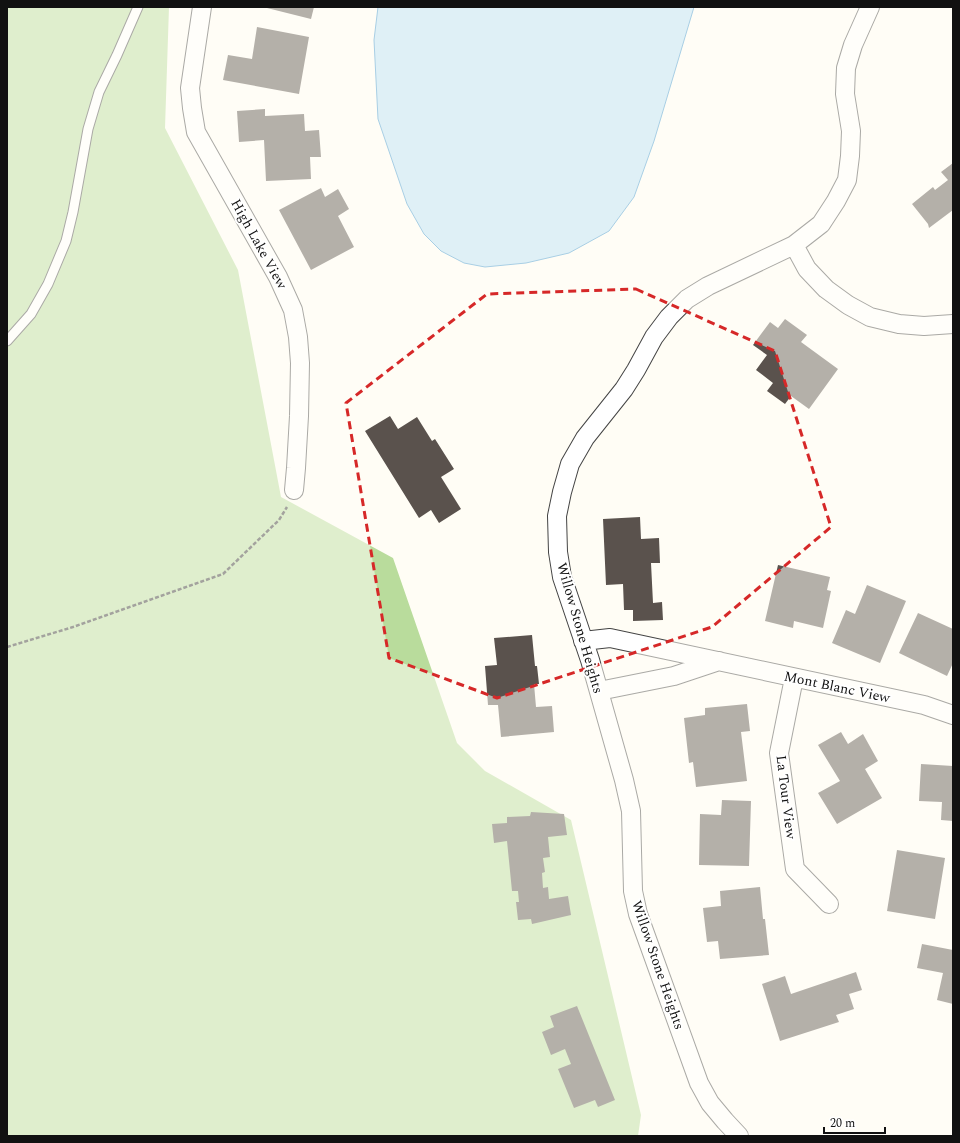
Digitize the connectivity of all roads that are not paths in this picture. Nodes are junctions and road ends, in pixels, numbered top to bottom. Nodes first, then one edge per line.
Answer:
1 (138, 7) edge
2 (202, 7) edge
3 (870, 7) edge
4 (794, 245) junction
5 (953, 324) edge
6 (7, 341) edge
7 (294, 490) road end
8 (583, 641) junction
9 (720, 661) junction
10 (794, 678) junction
11 (599, 692) junction
12 (953, 715) edge
13 (830, 904) dead end
14 (739, 1136) edge

1 - 6 lane
2 - 7 street, High Lake View
3 - 4 street, Willow Stone Heights
4 - 5 street
4 - 8 street, Willow Stone Heights
8 - 9 street, Mont Blanc View
8 - 11 street, Willow Stone Heights
9 - 10 street, Mont Blanc View
9 - 11 street
10 - 12 street, Mont Blanc View
10 - 13 street, La Tour View
11 - 14 street, Willow Stone Heights

